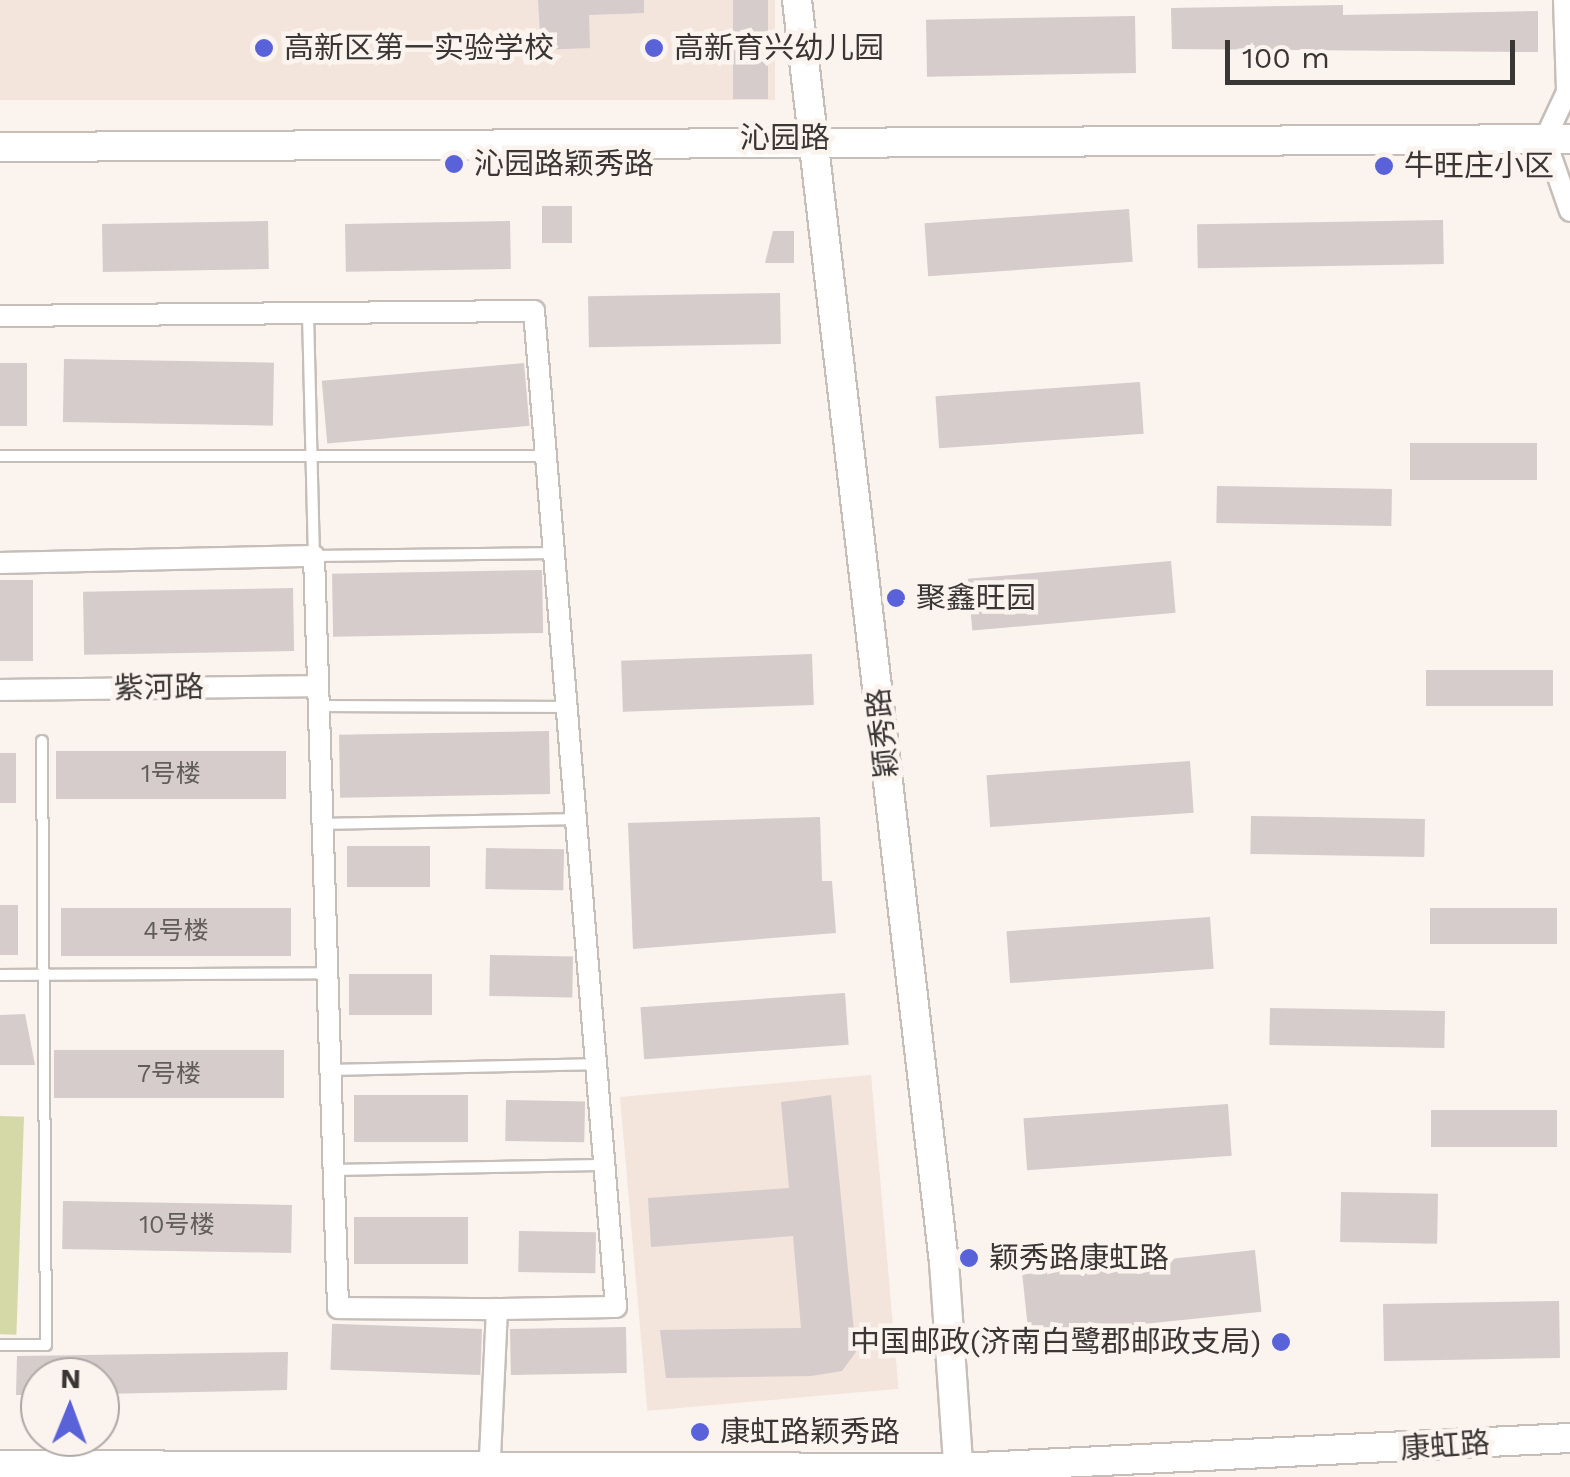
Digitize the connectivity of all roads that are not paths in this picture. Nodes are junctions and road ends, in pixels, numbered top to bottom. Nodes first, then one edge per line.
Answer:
1 (797, 0) edge
2 (1564, 0) edge
3 (812, 138) junction
4 (1558, 139) edge
5 (0, 148) edge
6 (1570, 211) edge
7 (308, 314) junction
8 (0, 316) edge
9 (0, 456) edge
10 (312, 456) junction
11 (546, 456) junction
12 (554, 554) junction
13 (314, 556) junction
14 (0, 562) edge
15 (0, 690) edge
16 (319, 696) junction
17 (567, 707) junction
18 (42, 741) dead end
19 (578, 819) junction
20 (322, 824) junction
21 (330, 974) junction
22 (0, 975) edge
23 (43, 975) junction
24 (600, 1064) junction
25 (334, 1070) junction
26 (608, 1165) junction
27 (338, 1170) junction
28 (498, 1309) junction
29 (0, 1345) edge
30 (1570, 1438) edge
31 (0, 1465) edge
32 (418, 1470) edge
33 (490, 1471) edge
34 (959, 1474) edge

1 - 3 main road, 颖秀路
2 - 4 street
3 - 4 main road, 沁园路
3 - 5 main road, 沁园路
3 - 34 main road, 颖秀路
4 - 6 street
7 - 8 street
7 - 10 lane
7 - 11 street
9 - 10 lane
10 - 11 lane
10 - 13 lane
11 - 12 street
12 - 13 lane
12 - 17 street
13 - 14 street
13 - 16 street
15 - 16 street, 紫河路
16 - 17 lane
16 - 20 street
17 - 19 street
18 - 23 lane
19 - 20 lane
19 - 24 street
20 - 21 street
21 - 23 lane
21 - 25 street
22 - 23 lane
23 - 29 lane
24 - 25 lane
24 - 26 street
25 - 27 street
26 - 27 lane
26 - 28 street
27 - 28 street
28 - 33 street
30 - 34 main road, 康虹路
31 - 32 main road, 康虹路
32 - 33 main road, 康虹路
33 - 34 main road, 康虹路

